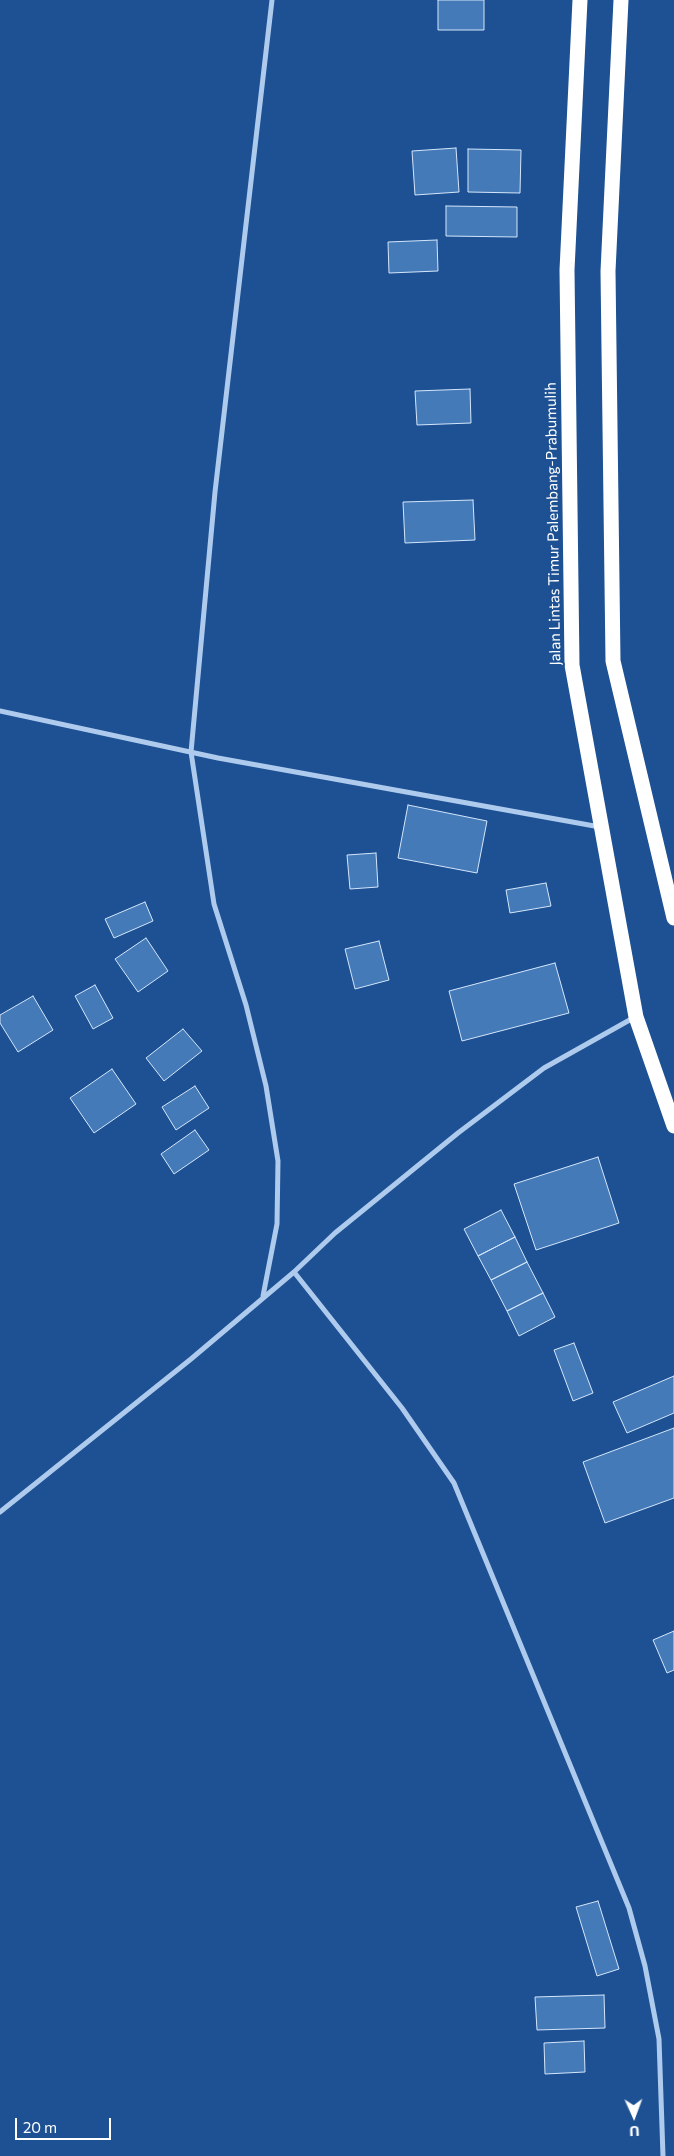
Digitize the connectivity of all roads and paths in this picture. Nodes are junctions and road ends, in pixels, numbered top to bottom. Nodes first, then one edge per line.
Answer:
1 (272, 0) edge
2 (580, 0) edge
3 (621, 0) edge
4 (0, 711) edge
5 (191, 752) junction
6 (600, 827) junction
7 (674, 918) edge
8 (636, 1017) junction
9 (674, 1126) edge
10 (294, 1272) junction
11 (263, 1296) junction
12 (0, 1512) edge
13 (663, 2156) edge

1 - 5 street
2 - 6 highway, Jalan Lintas Timur Palembang-Prabumulih
3 - 7 highway
4 - 5 street
5 - 6 street
5 - 11 street
6 - 8 highway, Jalan Lintas Timur Palembang-Prabumulih
8 - 9 highway, Jalan Lintas Timur Palembang-Prabumulih
8 - 10 street
10 - 11 street
10 - 13 street
11 - 12 street

